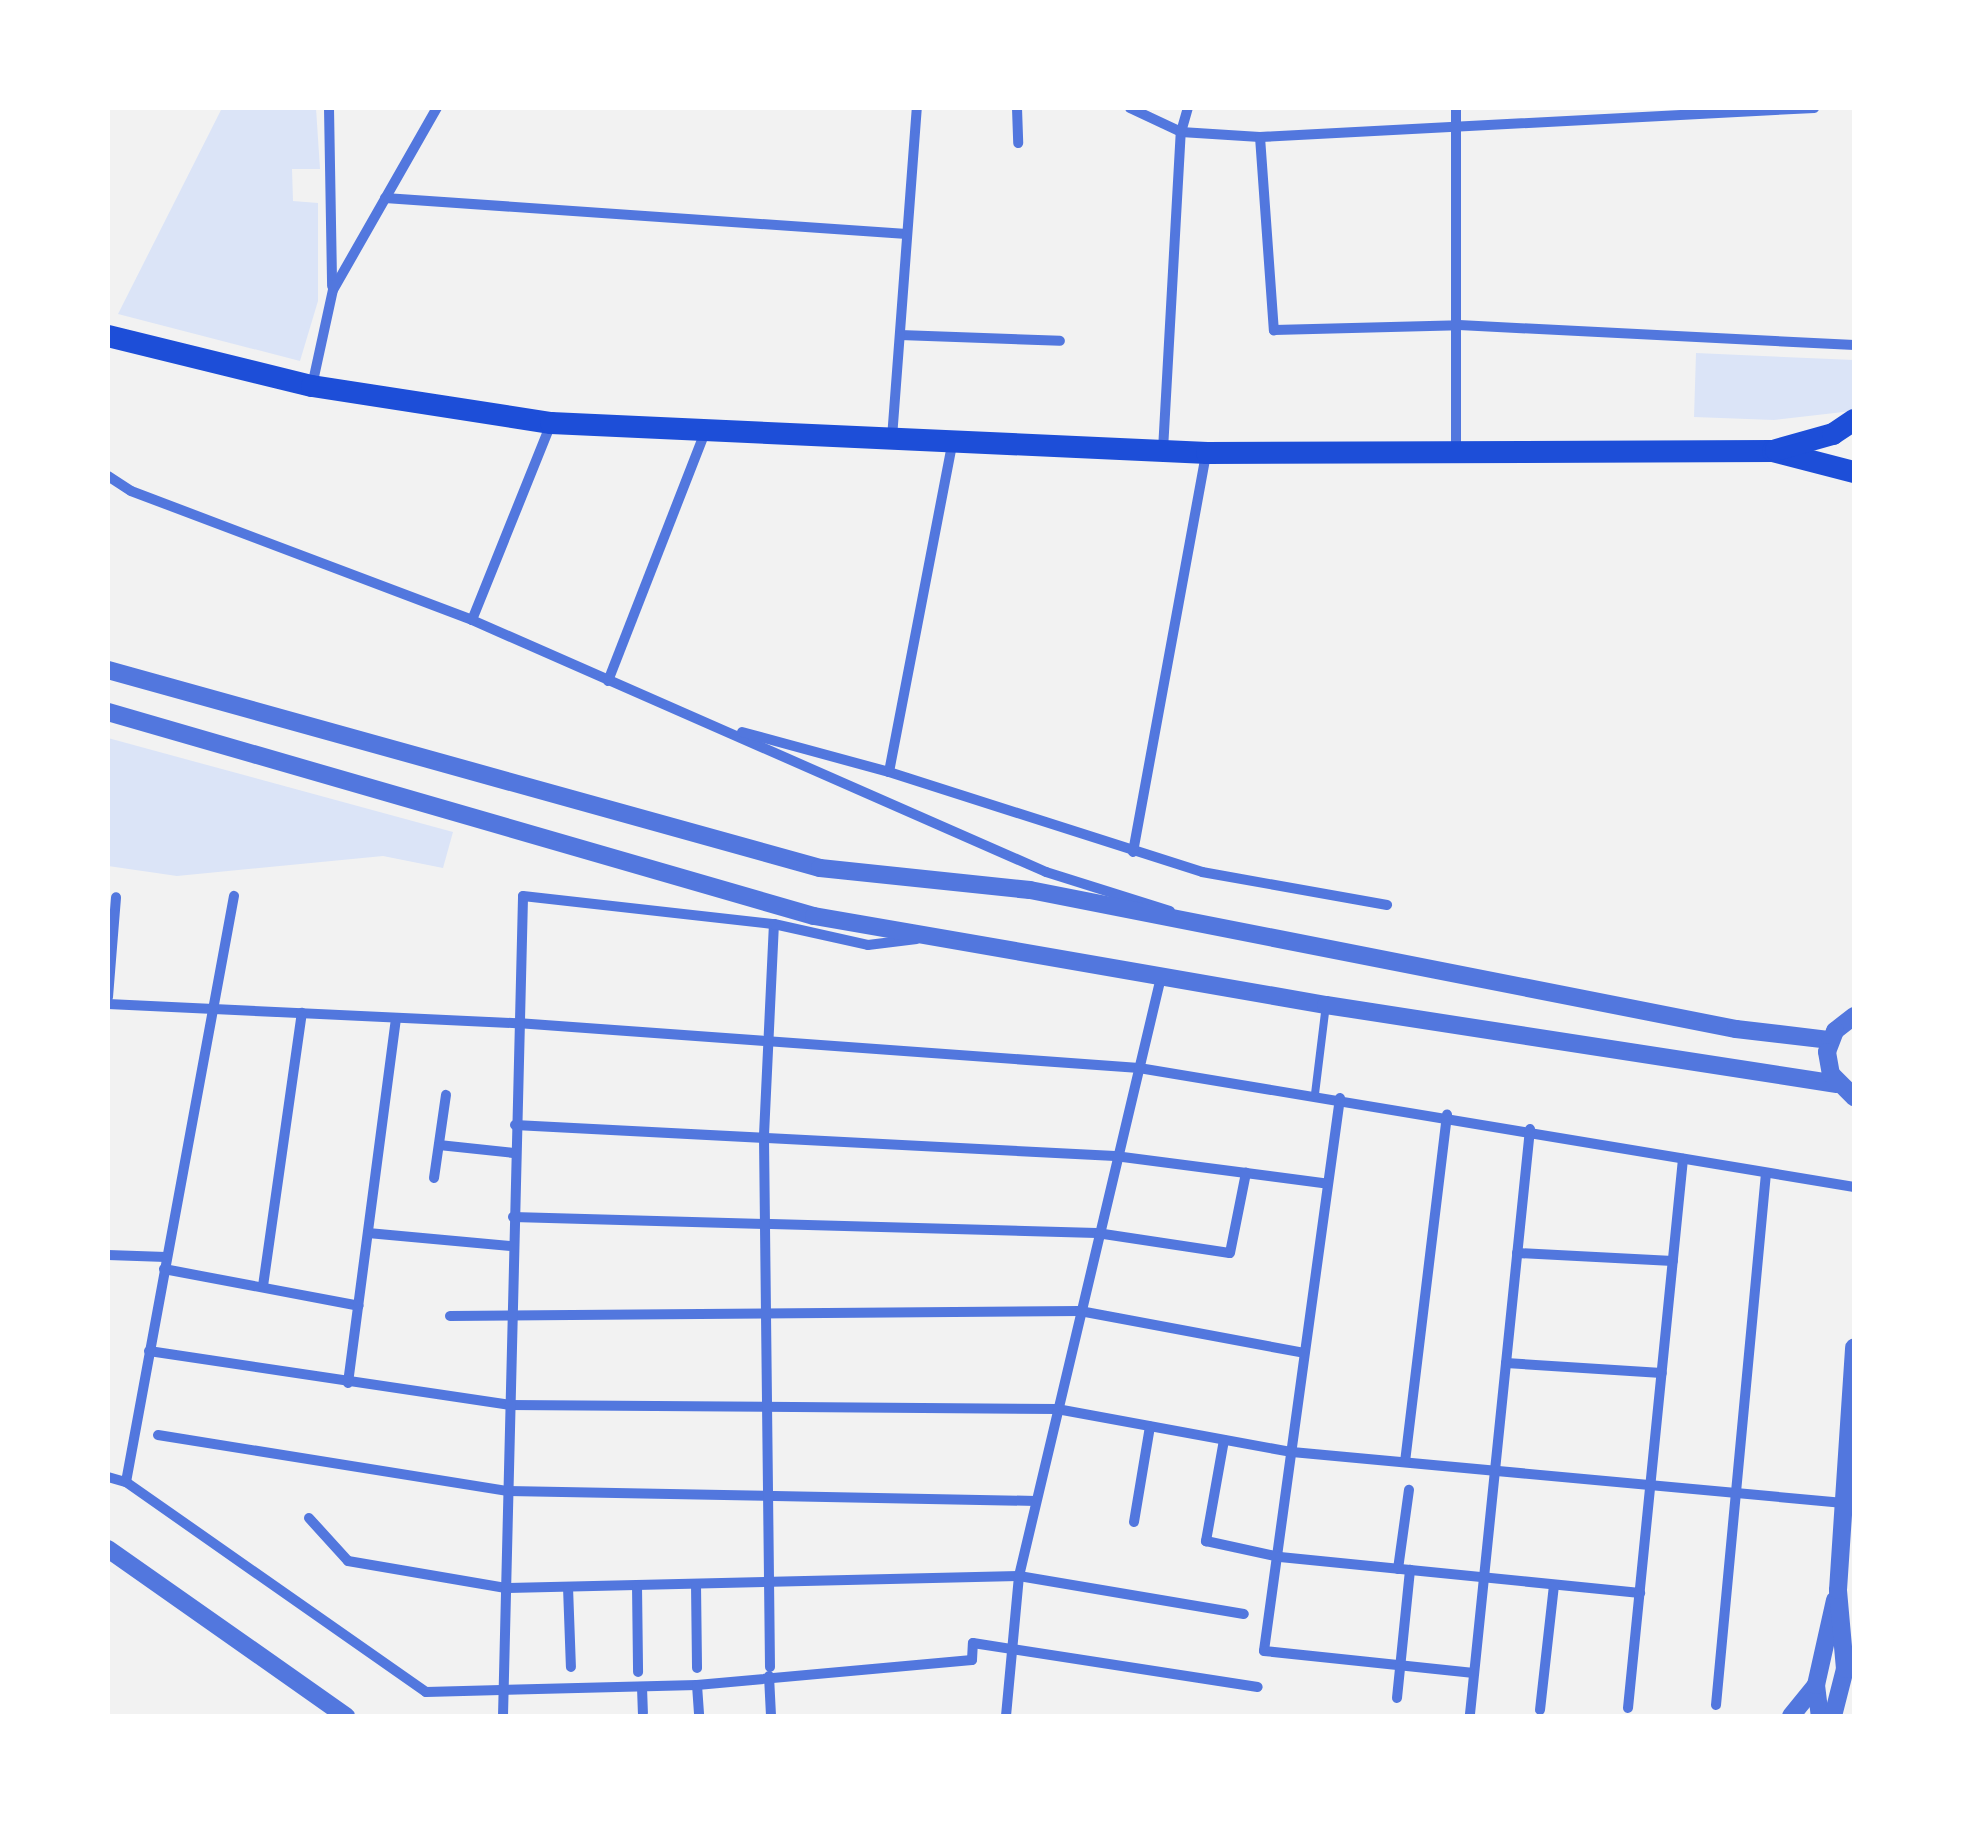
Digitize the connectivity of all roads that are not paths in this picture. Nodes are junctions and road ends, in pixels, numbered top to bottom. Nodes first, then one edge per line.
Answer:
1 (329, 108) edge
2 (437, 108) edge
3 (917, 108) edge
4 (1018, 108) edge
5 (1130, 108) edge
6 (1188, 108) edge
7 (1456, 108) edge
8 (1750, 108) edge
9 (1814, 108) edge
10 (1571, 112) edge
11 (1461, 123) junction
12 (1181, 132) junction
13 (1260, 137) junction
14 (1018, 143) dead end
15 (385, 198) junction
16 (907, 234) junction
17 (332, 290) junction
18 (1459, 325) junction
19 (900, 335) junction
20 (108, 336) edge
21 (1060, 341) dead end
22 (1854, 345) edge
23 (312, 386) junction
24 (1854, 420) edge
25 (551, 422) junction
26 (706, 429) junction
27 (892, 438) junction
28 (953, 441) junction
29 (1456, 450) junction
30 (1162, 451) junction
31 (1772, 451) junction
32 (1206, 452) junction
33 (1854, 472) edge
34 (108, 476) edge
35 (472, 620) junction
36 (108, 670) edge
37 (608, 681) junction
38 (108, 712) edge
39 (707, 723) junction
40 (889, 772) junction
41 (1133, 852) junction
42 (234, 896) dead end
43 (116, 897) dead end
44 (1387, 905) dead end
45 (1199, 921) junction
46 (774, 924) junction
47 (935, 937) junction
48 (1161, 976) junction
49 (108, 1001) edge
50 (1326, 1006) junction
51 (211, 1008) junction
52 (302, 1012) junction
53 (1853, 1014) edge
54 (396, 1018) junction
55 (517, 1022) junction
56 (772, 1039) junction
57 (1830, 1040) junction
58 (1139, 1068) junction
59 (1837, 1084) junction
60 (1315, 1094) junction
61 (446, 1095) dead end
62 (1854, 1096) edge
63 (1340, 1098) junction
64 (1447, 1115) junction
65 (515, 1125) junction
66 (1530, 1129) junction
67 (764, 1135) junction
68 (438, 1145) junction
69 (514, 1153) junction
70 (1115, 1156) junction
71 (1683, 1159) junction
72 (1246, 1173) junction
73 (1766, 1173) junction
74 (434, 1178) dead end
75 (1324, 1184) junction
76 (1854, 1187) edge
77 (513, 1217) junction
78 (766, 1224) junction
79 (368, 1233) junction
80 (1098, 1233) junction
81 (512, 1246) junction
82 (1517, 1252) junction
83 (108, 1255) edge
84 (1673, 1262) junction
85 (165, 1263) junction
86 (263, 1286) junction
87 (359, 1306) junction
88 (1080, 1311) junction
89 (768, 1313) junction
90 (450, 1316) dead end
91 (511, 1316) junction
92 (1854, 1348) edge
93 (149, 1351) junction
94 (1304, 1353) junction
95 (1506, 1363) junction
96 (1662, 1372) junction
97 (348, 1383) junction
98 (509, 1406) junction
99 (1057, 1409) junction
100 (769, 1411) junction
101 (1150, 1426) junction
102 (158, 1435) dead end
103 (1224, 1440) junction
104 (1292, 1452) junction
105 (1405, 1462) junction
106 (1495, 1471) junction
107 (108, 1477) edge
108 (126, 1482) junction
109 (1651, 1485) junction
110 (508, 1490) junction
111 (1408, 1490) dead end
112 (1736, 1493) junction
113 (770, 1496) junction
114 (1036, 1502) junction
115 (1844, 1503) junction
116 (308, 1518) dead end
117 (1134, 1522) dead end
118 (108, 1549) edge
119 (1280, 1557) junction
120 (1404, 1570) junction
121 (1019, 1576) junction
122 (1484, 1576) junction
123 (768, 1582) junction
124 (696, 1584) junction
125 (637, 1586) junction
126 (1554, 1586) junction
127 (568, 1587) junction
128 (506, 1588) junction
129 (1838, 1590) junction
130 (1640, 1592) junction
131 (1244, 1614) dead end
132 (1010, 1645) junction
133 (1400, 1666) junction
134 (571, 1667) dead end
135 (697, 1668) dead end
136 (1845, 1669) junction
137 (638, 1672) dead end
138 (770, 1672) junction
139 (1474, 1672) junction
140 (697, 1684) junction
141 (1816, 1685) junction
142 (642, 1687) junction
143 (1258, 1687) dead end
144 (1854, 1688) edge
145 (504, 1690) junction
146 (1396, 1698) dead end
147 (1716, 1704) dead end
148 (1628, 1708) dead end
149 (1540, 1710) dead end
150 (642, 1713) dead end
151 (1470, 1714) dead end
152 (346, 1716) edge
153 (503, 1716) edge
154 (699, 1716) edge
155 (771, 1716) edge
156 (1006, 1716) edge
157 (1791, 1716) edge
158 (1820, 1716) edge
159 (1833, 1716) edge

1 - 17 street
2 - 15 street
3 - 16 street
4 - 14 street
5 - 12 street
6 - 12 street
7 - 11 street
8 - 9 street
8 - 10 street
10 - 11 street
11 - 13 street
11 - 18 street
12 - 13 street
12 - 30 street
13 - 18 street
15 - 16 street
15 - 17 street
16 - 19 street
17 - 23 street
18 - 22 street
18 - 29 street
19 - 21 street
19 - 27 street
20 - 23 main road
23 - 25 main road
24 - 31 main road
25 - 26 main road
25 - 35 street
26 - 27 main road
26 - 37 street
27 - 28 main road
28 - 30 main road
28 - 40 street
29 - 31 main road
29 - 32 main road
30 - 32 main road
31 - 33 main road
32 - 41 street
34 - 35 street
35 - 37 street
36 - 45 street
37 - 39 street
38 - 47 street
39 - 40 street
39 - 45 street
40 - 41 street
41 - 44 street
42 - 51 street
43 - 49 street
45 - 57 street
46 - 47 street
46 - 55 street
46 - 56 street
47 - 48 street
48 - 50 street
48 - 58 street
49 - 51 street
50 - 59 street
50 - 60 lane
51 - 52 street
51 - 85 street
52 - 54 street
52 - 86 street
53 - 57 street
54 - 55 street
54 - 79 street
55 - 56 street
55 - 65 street
56 - 58 street
56 - 67 street
57 - 59 street
58 - 60 street
58 - 70 street
59 - 62 street
60 - 63 street
61 - 68 street
63 - 64 street
63 - 75 street
64 - 66 street
64 - 105 street
65 - 67 street
65 - 69 street
66 - 71 street
66 - 82 street
67 - 70 street
67 - 78 street
68 - 69 street
68 - 74 street
69 - 77 street
70 - 72 street
70 - 80 street
71 - 73 street
71 - 84 street
72 - 75 street
72 - 80 street
73 - 76 street
73 - 112 street
75 - 94 street
77 - 78 street
77 - 81 street
78 - 80 street
78 - 89 street
79 - 81 street
79 - 87 street
80 - 88 street
81 - 91 street
82 - 84 street
82 - 95 street
83 - 85 street
84 - 96 street
85 - 86 street
85 - 93 street
86 - 87 street
87 - 97 street
88 - 89 street
88 - 94 street
88 - 99 street
89 - 91 street
89 - 100 street
90 - 91 street
91 - 98 street
92 - 115 street
93 - 97 street
93 - 108 street
94 - 104 street
95 - 96 street
95 - 106 street
96 - 109 street
97 - 98 street
98 - 100 street
98 - 110 street
99 - 100 street
99 - 101 street
99 - 114 street
100 - 113 street
101 - 103 street
101 - 117 street
102 - 110 street
103 - 104 street
103 - 119 street
104 - 105 street
104 - 119 street
105 - 106 street
106 - 109 street
106 - 122 street
107 - 108 street
108 - 145 street
109 - 112 street
109 - 130 street
110 - 113 street
110 - 128 street
111 - 120 street
112 - 115 street
112 - 147 street
113 - 114 street
113 - 123 street
114 - 121 street
115 - 129 street
116 - 128 street
118 - 152 street
119 - 120 street
119 - 133 street
120 - 122 street
120 - 133 street
121 - 123 street
121 - 131 street
121 - 132 street
122 - 126 street
122 - 139 street
123 - 124 street
123 - 138 street
124 - 125 street
124 - 135 street
125 - 127 street
125 - 137 street
126 - 130 street
126 - 149 street
127 - 128 street
127 - 134 street
128 - 145 street
129 - 136 street
129 - 141 street
130 - 148 street
132 - 138 street
132 - 143 street
132 - 156 street
133 - 139 street
133 - 146 street
136 - 144 street
136 - 159 street
138 - 140 street
138 - 155 street
139 - 151 street
140 - 142 street
140 - 154 street
141 - 157 street
141 - 158 street
142 - 145 street
142 - 150 street
145 - 153 street

